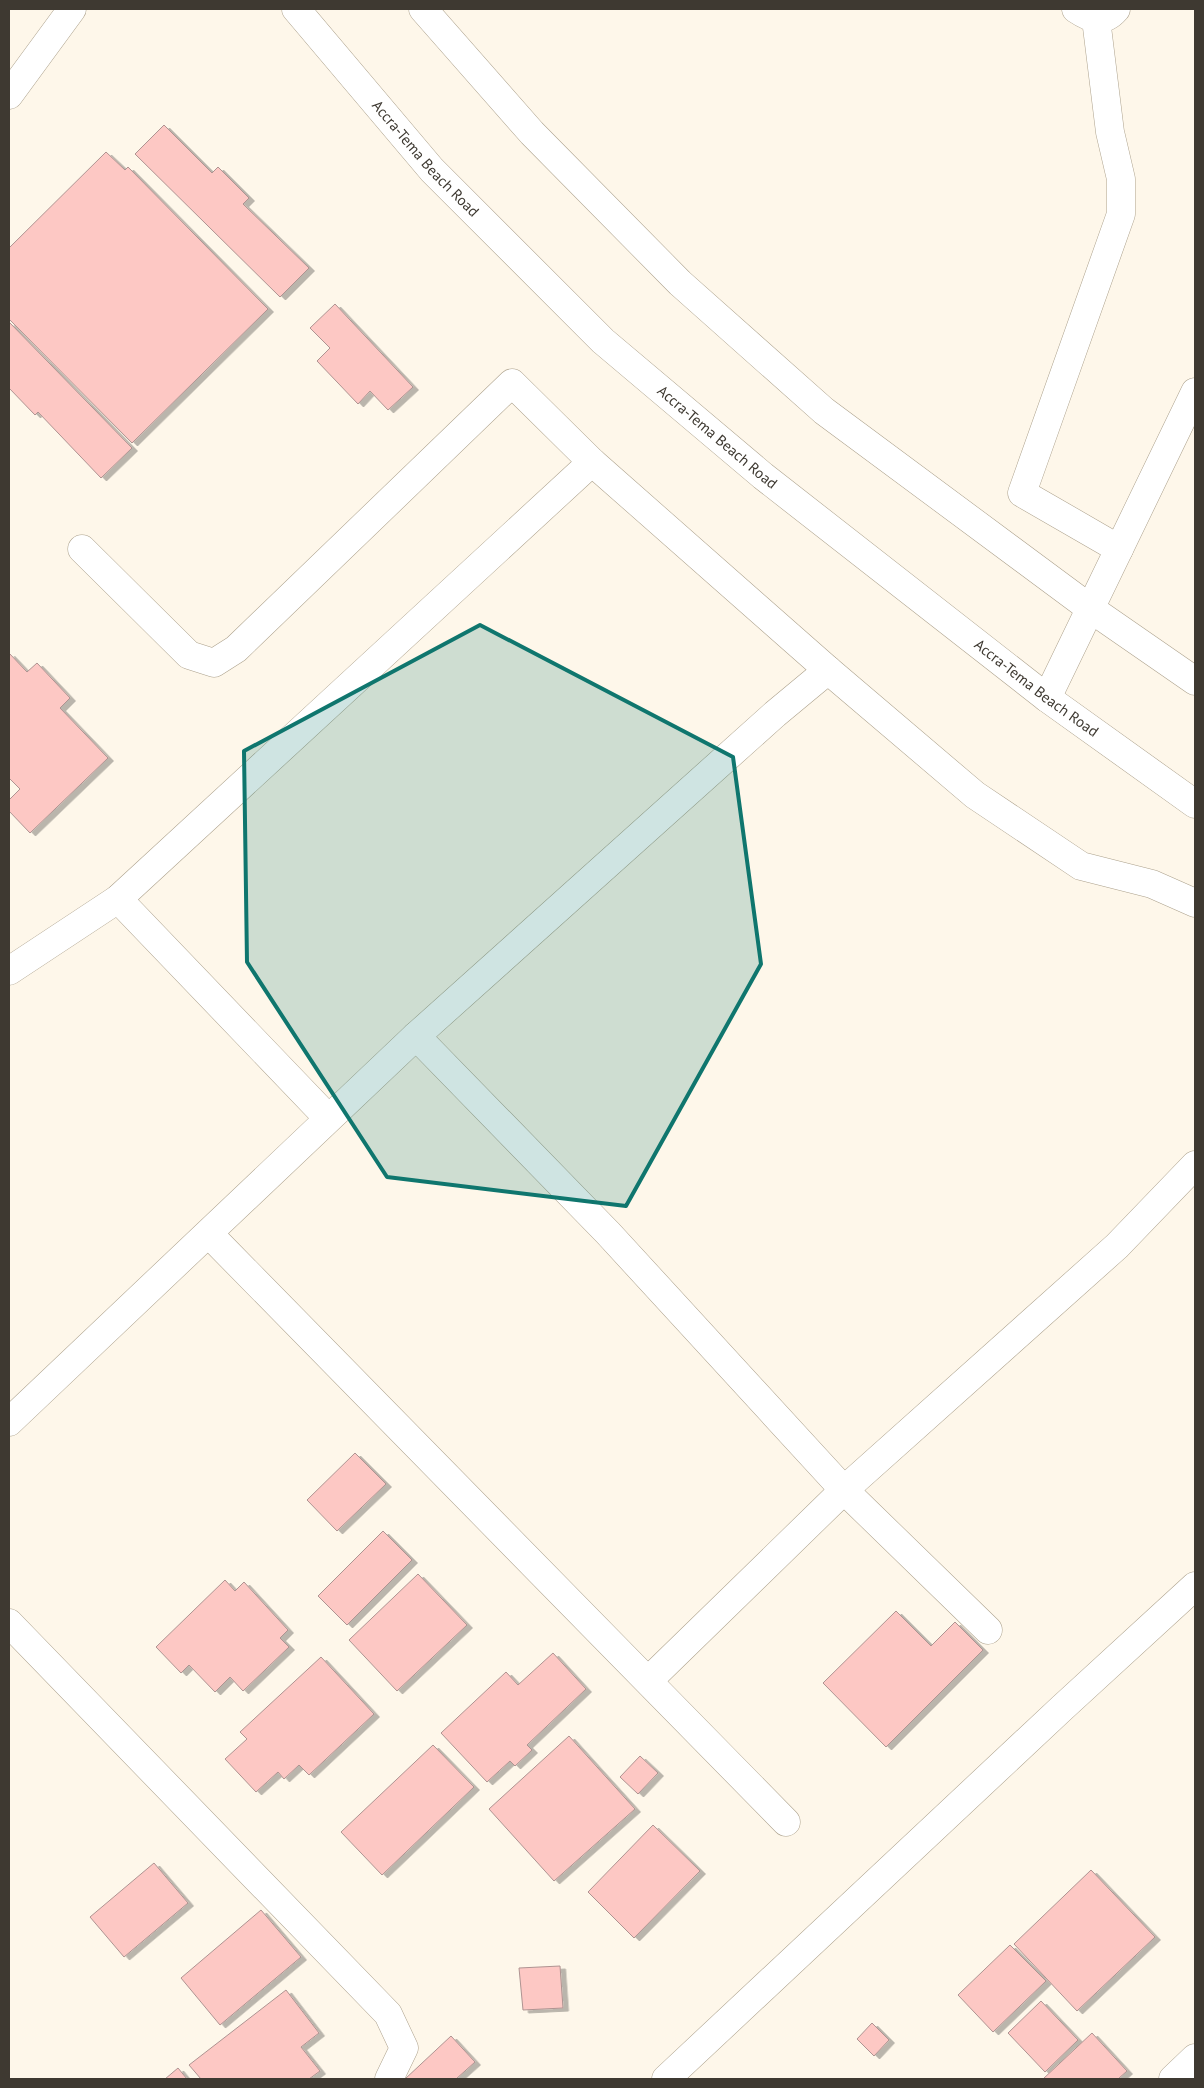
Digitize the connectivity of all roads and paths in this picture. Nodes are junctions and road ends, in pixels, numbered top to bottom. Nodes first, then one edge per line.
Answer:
1 (72, 9) edge
2 (296, 9) edge
3 (423, 9) edge
4 (1096, 12) edge
5 (9, 95) edge
6 (1195, 392) edge
7 (592, 462) junction
8 (82, 550) dead end
9 (1119, 550) junction
10 (1091, 609) junction
11 (828, 670) junction
12 (1195, 681) edge
13 (1047, 698) junction
14 (1195, 804) edge
15 (118, 898) junction
16 (1195, 902) edge
17 (9, 970) edge
18 (416, 1036) junction
19 (328, 1118) junction
20 (1195, 1165) edge
21 (209, 1234) junction
22 (9, 1422) edge
23 (844, 1490) junction
24 (1195, 1586) edge
25 (9, 1623) edge
26 (988, 1630) dead end
27 (649, 1680) junction
28 (786, 1822) dead end
29 (1195, 2058) edge
30 (389, 2079) edge
31 (666, 2079) edge
32 (1173, 2079) edge

1 - 5 street
2 - 13 street, Accra-Tema Beach Road
3 - 10 street
4 - 9 street
6 - 9 street
7 - 8 street
7 - 11 street
7 - 15 street
9 - 10 street
10 - 12 street
10 - 13 street
11 - 16 street
11 - 18 street
13 - 14 street, Accra-Tema Beach Road
15 - 17 street
15 - 19 street
18 - 19 street
18 - 23 street
19 - 21 street
20 - 23 street
21 - 22 street
21 - 27 street
23 - 26 street
23 - 27 street
24 - 31 street
25 - 30 street
27 - 28 street
29 - 32 street

